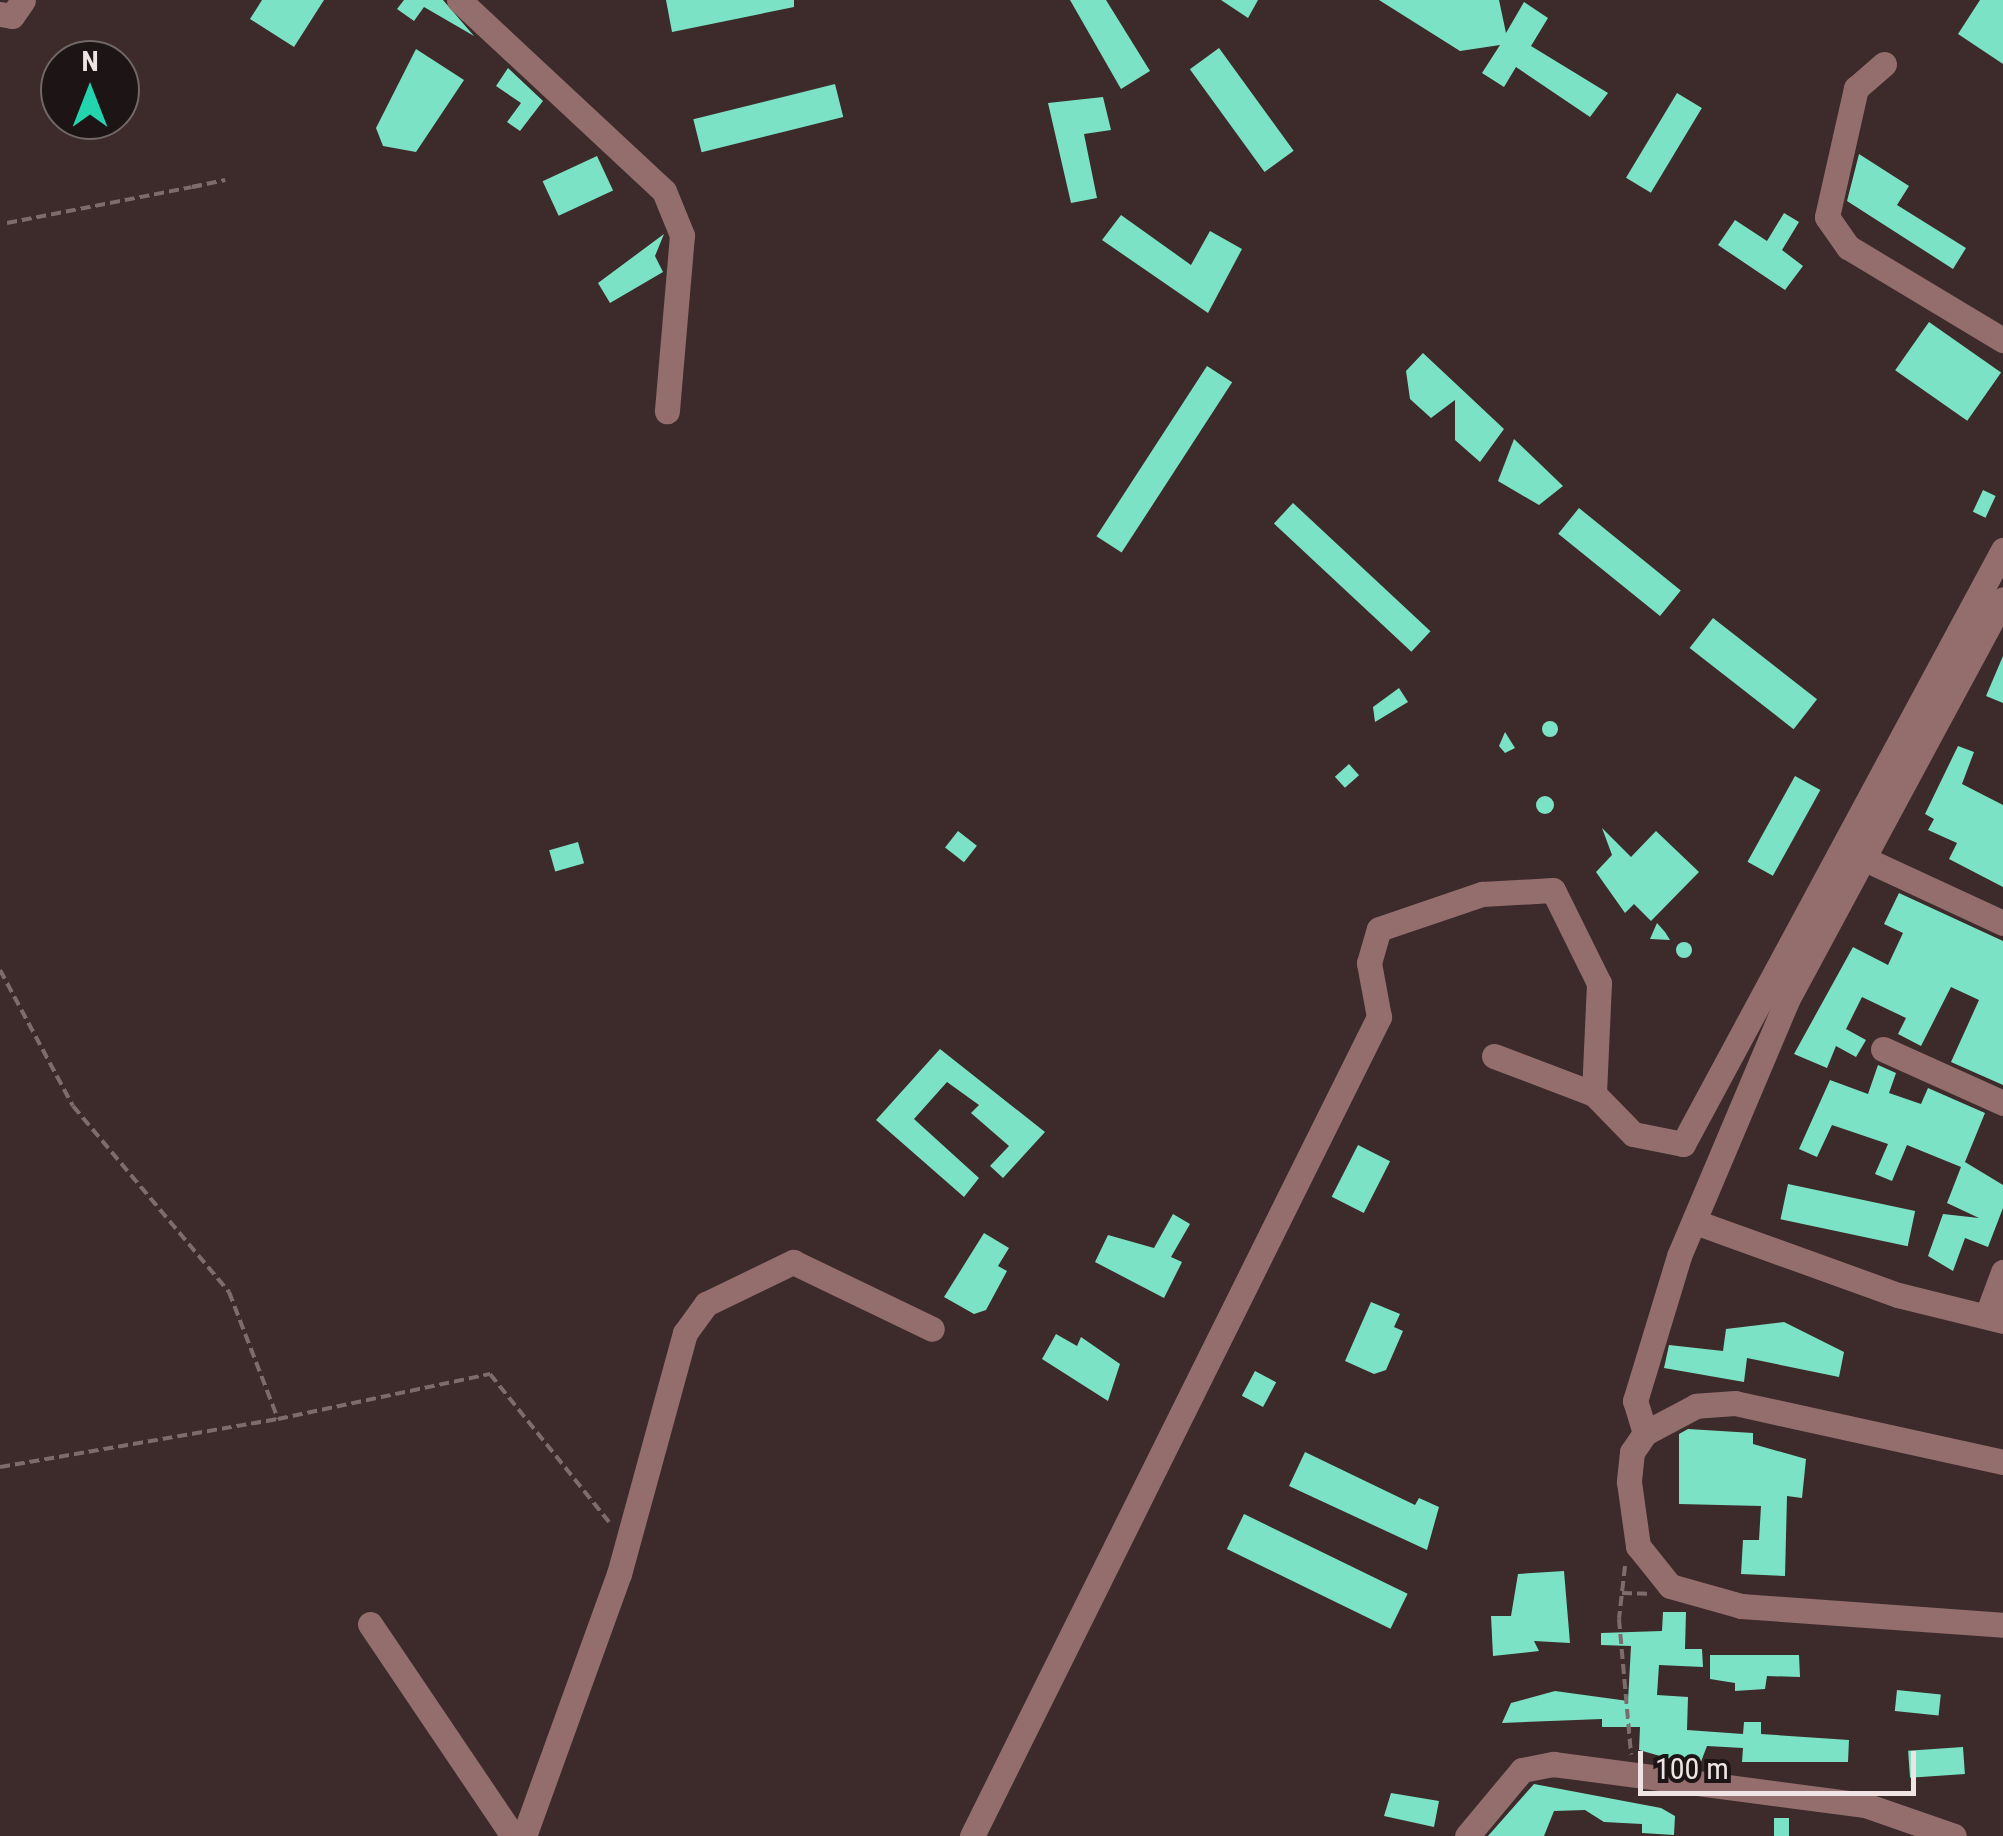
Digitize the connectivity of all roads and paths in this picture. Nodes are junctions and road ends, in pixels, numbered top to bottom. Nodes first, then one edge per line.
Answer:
1 (23, 0) edge
2 (459, 0) edge
3 (0, 14) edge
4 (1884, 64) dead end
5 (225, 180) dead end
6 (202, 185) dead end
7 (192, 187) junction
8 (6, 223) dead end
9 (2003, 340) edge
10 (667, 411) dead end
11 (2003, 550) edge
12 (2003, 599) edge
13 (1870, 860) junction
14 (2003, 923) edge
15 (0, 970) edge
16 (1883, 1050) dead end
17 (1494, 1056) dead end
18 (1594, 1094) junction
19 (2003, 1103) edge
20 (1698, 1223) junction
21 (2003, 1272) edge
22 (1995, 1318) edge
23 (932, 1329) dead end
24 (278, 1419) junction
25 (1645, 1433) junction
26 (2003, 1462) edge
27 (0, 1466) edge
28 (627, 1544) junction
29 (1626, 1556) dead end
30 (370, 1624) dead end
31 (2003, 1626) edge
32 (1629, 1778) junction
33 (514, 1836) edge
34 (524, 1836) edge
35 (972, 1836) edge
36 (1467, 1836) edge
37 (1954, 1836) edge

1 - 3 street
2 - 10 street
4 - 9 street
5 - 7 path
6 - 7 path
7 - 8 path
11 - 18 street
12 - 13 street
13 - 14 street
13 - 20 street
15 - 24 path
16 - 19 street
17 - 18 street
18 - 35 street
20 - 22 street
20 - 25 street
21 - 22 street
23 - 28 street
24 - 27 path
24 - 28 path
25 - 26 street
25 - 31 street
28 - 34 street
29 - 32 path
30 - 33 street
32 - 36 street
32 - 37 street

